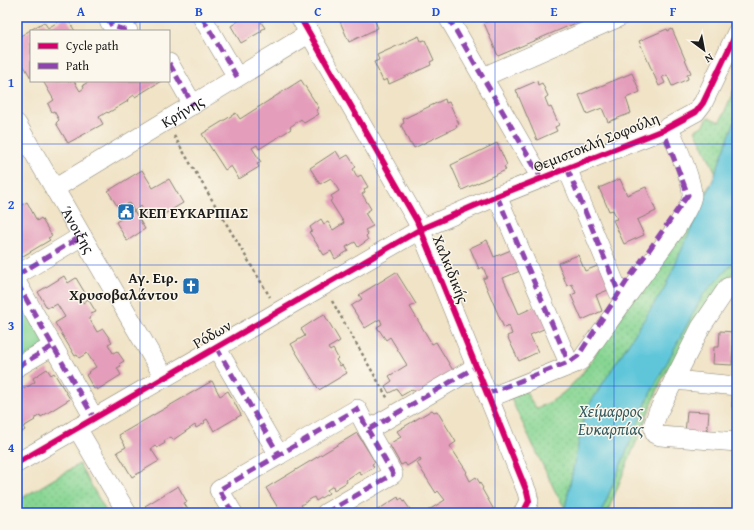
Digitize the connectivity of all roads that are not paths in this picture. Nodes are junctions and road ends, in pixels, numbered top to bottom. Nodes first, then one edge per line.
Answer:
1 (107, 17) edge
2 (202, 17) edge
3 (300, 17) edge
4 (449, 17) edge
5 (619, 17) edge
6 (125, 30) edge
7 (737, 32) edge
8 (310, 33) junction
9 (170, 65) edge
10 (237, 77) junction
11 (483, 77) junction
12 (193, 105) junction
13 (17, 124) edge
14 (666, 128) junction
15 (567, 168) junction
16 (541, 178) junction
17 (54, 188) junction
18 (497, 196) junction
19 (420, 229) junction
20 (82, 236) junction
21 (17, 275) edge
22 (17, 283) edge
23 (728, 287) dead end
24 (619, 293) junction
25 (53, 346) junction
26 (216, 347) junction
27 (568, 361) junction
28 (17, 367) edge
29 (476, 367) junction
30 (164, 377) junction
31 (674, 380) junction
32 (737, 386) edge
33 (488, 396) junction
34 (94, 418) junction
35 (77, 428) junction
36 (368, 430) junction
37 (737, 442) edge
38 (279, 455) junction
39 (17, 463) edge
40 (526, 507) edge
41 (332, 511) edge
42 (127, 513) edge
43 (233, 513) edge

1 - 6 street
2 - 10 street
3 - 8 street, Χαλκιδικής
4 - 11 street
5 - 11 street
7 - 14 street, Θεμιστοκλή Σοφούλη
8 - 10 street, Κρήνης
8 - 19 street, Χαλκιδικής
9 - 12 street
10 - 12 street, Κρήνης
11 - 16 street
12 - 17 street, Κρήνης
13 - 17 street, Άνοιξης
14 - 15 street, Θεμιστοκλή Σοφούλη
14 - 24 street
14 - 33 street
15 - 16 street, Θεμιστοκλή Σοφούλη
15 - 24 street
16 - 18 street, Θεμιστοκλή Σοφούλη
17 - 20 street, Άνοιξης
18 - 19 street, Θεμιστοκλή Σοφούλη
18 - 27 street
19 - 26 street, Ρόδων
19 - 29 street, Χαλκιδικής
20 - 21 street
20 - 30 street, Άνοιξης
22 - 25 street
23 - 31 street
24 - 27 street
25 - 28 street
25 - 34 street
26 - 30 street, Ρόδων
26 - 38 street
27 - 33 street
29 - 33 street, Χαλκιδικής
29 - 36 street
30 - 34 street, Ρόδων
31 - 32 street
31 - 37 street
33 - 40 street, Χαλκιδικής
34 - 35 street, Ρόδων
35 - 39 street, Ρόδων
35 - 42 street
36 - 38 street
36 - 41 street
38 - 43 street

